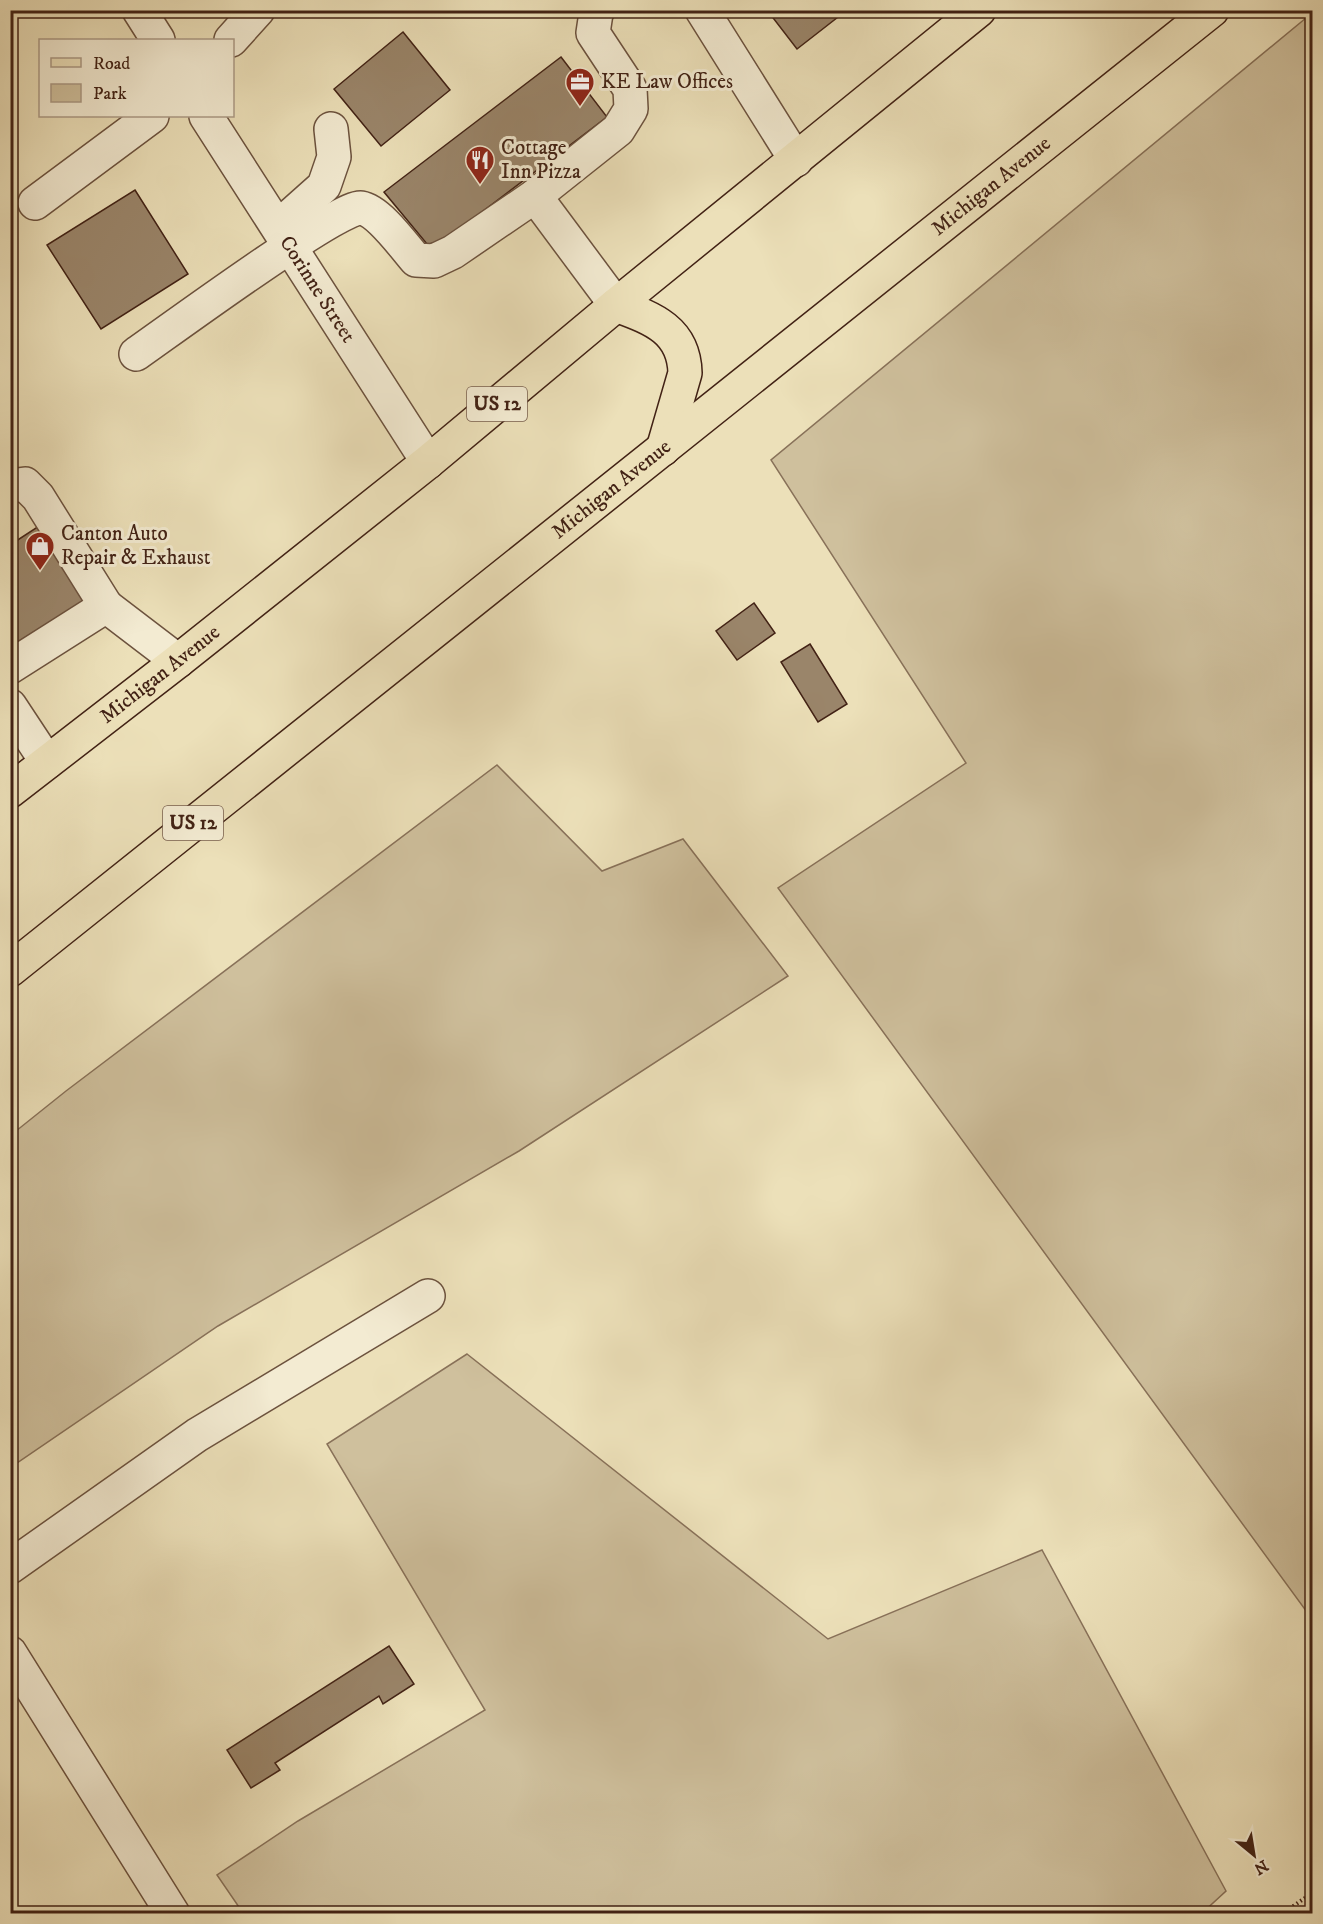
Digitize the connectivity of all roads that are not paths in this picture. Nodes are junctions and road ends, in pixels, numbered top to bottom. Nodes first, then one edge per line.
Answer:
1 (139, 10) edge
2 (258, 10) edge
3 (598, 10) edge
4 (702, 10) edge
5 (1212, 10) edge
6 (970, 13) edge
7 (157, 39) edge
8 (232, 39) edge
9 (151, 117) edge
10 (207, 117) edge
11 (331, 129) dead end
12 (796, 159) junction
13 (535, 196) junction
14 (35, 203) dead end
15 (284, 236) junction
16 (616, 305) junction
17 (136, 354) dead end
18 (663, 449) junction
19 (428, 462) junction
20 (10, 486) edge
21 (106, 606) junction
22 (178, 662) junction
23 (10, 667) edge
24 (10, 706) edge
25 (47, 762) junction
26 (10, 791) edge
27 (10, 970) edge
28 (428, 1296) dead end
29 (10, 1567) edge
30 (10, 1653) edge
31 (173, 1914) edge

1 - 7 street
2 - 8 street
3 - 13 street
4 - 12 street
5 - 18 main road, Michigan Avenue / US 12
6 - 12 main road, Michigan Avenue / US 12
9 - 14 street
10 - 15 street, Corinne Street
11 - 15 street
12 - 16 main road, Michigan Avenue / US 12
13 - 15 street
13 - 16 street
15 - 17 street
15 - 19 street, Corinne Street
16 - 18 main road
16 - 19 main road, Michigan Avenue / US 12
18 - 27 main road, Michigan Avenue / US 12
19 - 22 main road, Michigan Avenue / US 12
20 - 21 street
21 - 22 street
21 - 23 street
22 - 25 main road, Michigan Avenue / US 12
24 - 25 street
25 - 26 main road, Michigan Avenue / US 12
28 - 29 street
30 - 31 street

